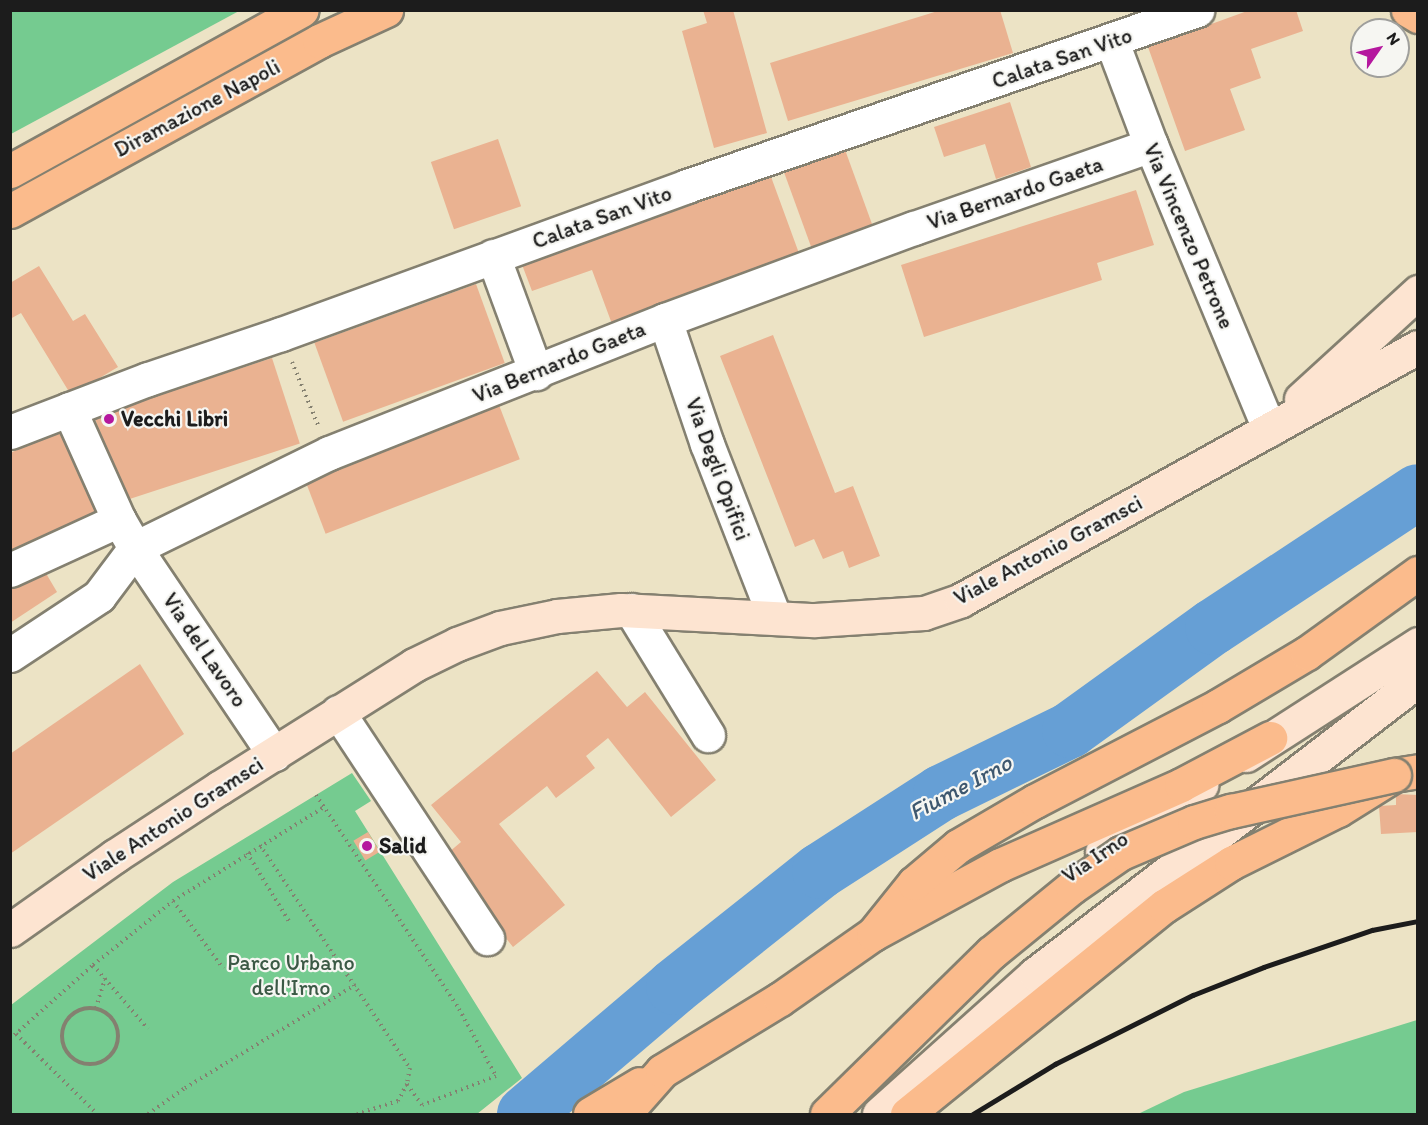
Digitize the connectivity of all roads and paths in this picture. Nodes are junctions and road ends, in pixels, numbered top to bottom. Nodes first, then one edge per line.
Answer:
1 (302, 10) edge
2 (386, 10) edge
3 (1197, 10) edge
4 (1408, 10) edge
5 (1418, 16) edge
6 (1112, 42) junction
7 (1151, 145) junction
8 (10, 171) edge
9 (10, 211) edge
10 (493, 256) junction
11 (1418, 292) edge
12 (665, 320) junction
13 (281, 334) junction
14 (1418, 347) edge
15 (536, 373) junction
16 (69, 409) junction
17 (1269, 429) junction
18 (10, 432) edge
19 (329, 453) junction
20 (127, 534) junction
21 (10, 570) edge
22 (1418, 573) edge
23 (631, 610) junction
24 (774, 616) junction
25 (1418, 644) edge
26 (10, 654) edge
27 (1418, 680) edge
28 (338, 712) junction
29 (708, 735) dead end
30 (1270, 738) junction
31 (274, 754) junction
32 (1406, 773) edge
33 (316, 795) dead end
34 (324, 807) junction
35 (260, 845) junction
36 (248, 853) junction
37 (173, 901) junction
38 (290, 922) dead end
39 (10, 930) edge
40 (487, 938) dead end
41 (865, 939) junction
42 (93, 965) junction
43 (223, 968) dead end
44 (105, 978) junction
45 (355, 985) junction
46 (96, 1008) junction
47 (148, 1029) dead end
48 (16, 1034) junction
49 (10, 1040) edge
50 (662, 1071) junction
51 (407, 1084) junction
52 (97, 1114) edge
53 (148, 1114) edge
54 (357, 1114) edge
55 (590, 1114) edge
56 (624, 1114) edge
57 (808, 1114) edge
58 (827, 1114) edge
59 (879, 1114) edge
60 (907, 1114) edge

1 - 8 highway, Diramazione Napoli
2 - 9 highway, Diramazione Napoli
3 - 6 street, Calata San Vito
4 - 5 highway
6 - 7 street, Via Vincenzo Petrone
6 - 10 street, Calata San Vito
7 - 12 street, Via Bernardo Gaeta
7 - 17 street, Via Vincenzo Petrone
10 - 13 street, Calata San Vito
10 - 15 street
11 - 17 main road, Viale Antonio Gramsci
12 - 15 street, Via Bernardo Gaeta
12 - 24 street, Via Degli Opifici
13 - 16 street, Calata San Vito
13 - 19 path
14 - 17 main road, Viale Antonio Gramsci
15 - 19 street, Via Bernardo Gaeta
16 - 18 street, Calata San Vito
16 - 20 street, Via del Lavoro
17 - 24 main road, Viale Antonio Gramsci
19 - 20 street, Via Bernardo Gaeta
20 - 21 street
20 - 26 street, Via Bernardo Gaeta
20 - 31 street, Via del Lavoro
22 - 41 highway
23 - 24 main road, Viale Antonio Gramsci
23 - 28 main road, Viale Antonio Gramsci
23 - 29 street
25 - 30 main road, Via Irno
27 - 59 main road
28 - 31 main road, Viale Antonio Gramsci
28 - 40 street
30 - 41 highway
30 - 57 main road, Via Irno
31 - 39 main road, Viale Antonio Gramsci
32 - 58 highway, bridge
32 - 60 highway
33 - 34 path
34 - 35 path
34 - 51 path
35 - 36 path
35 - 45 path
36 - 37 path
36 - 38 path
37 - 42 path
37 - 43 path
41 - 50 highway
42 - 44 path
42 - 48 path
44 - 46 path
44 - 47 path
45 - 51 path
45 - 53 path
46 - 46 path
48 - 49 path
48 - 52 path
50 - 55 highway
50 - 56 highway
51 - 54 path

